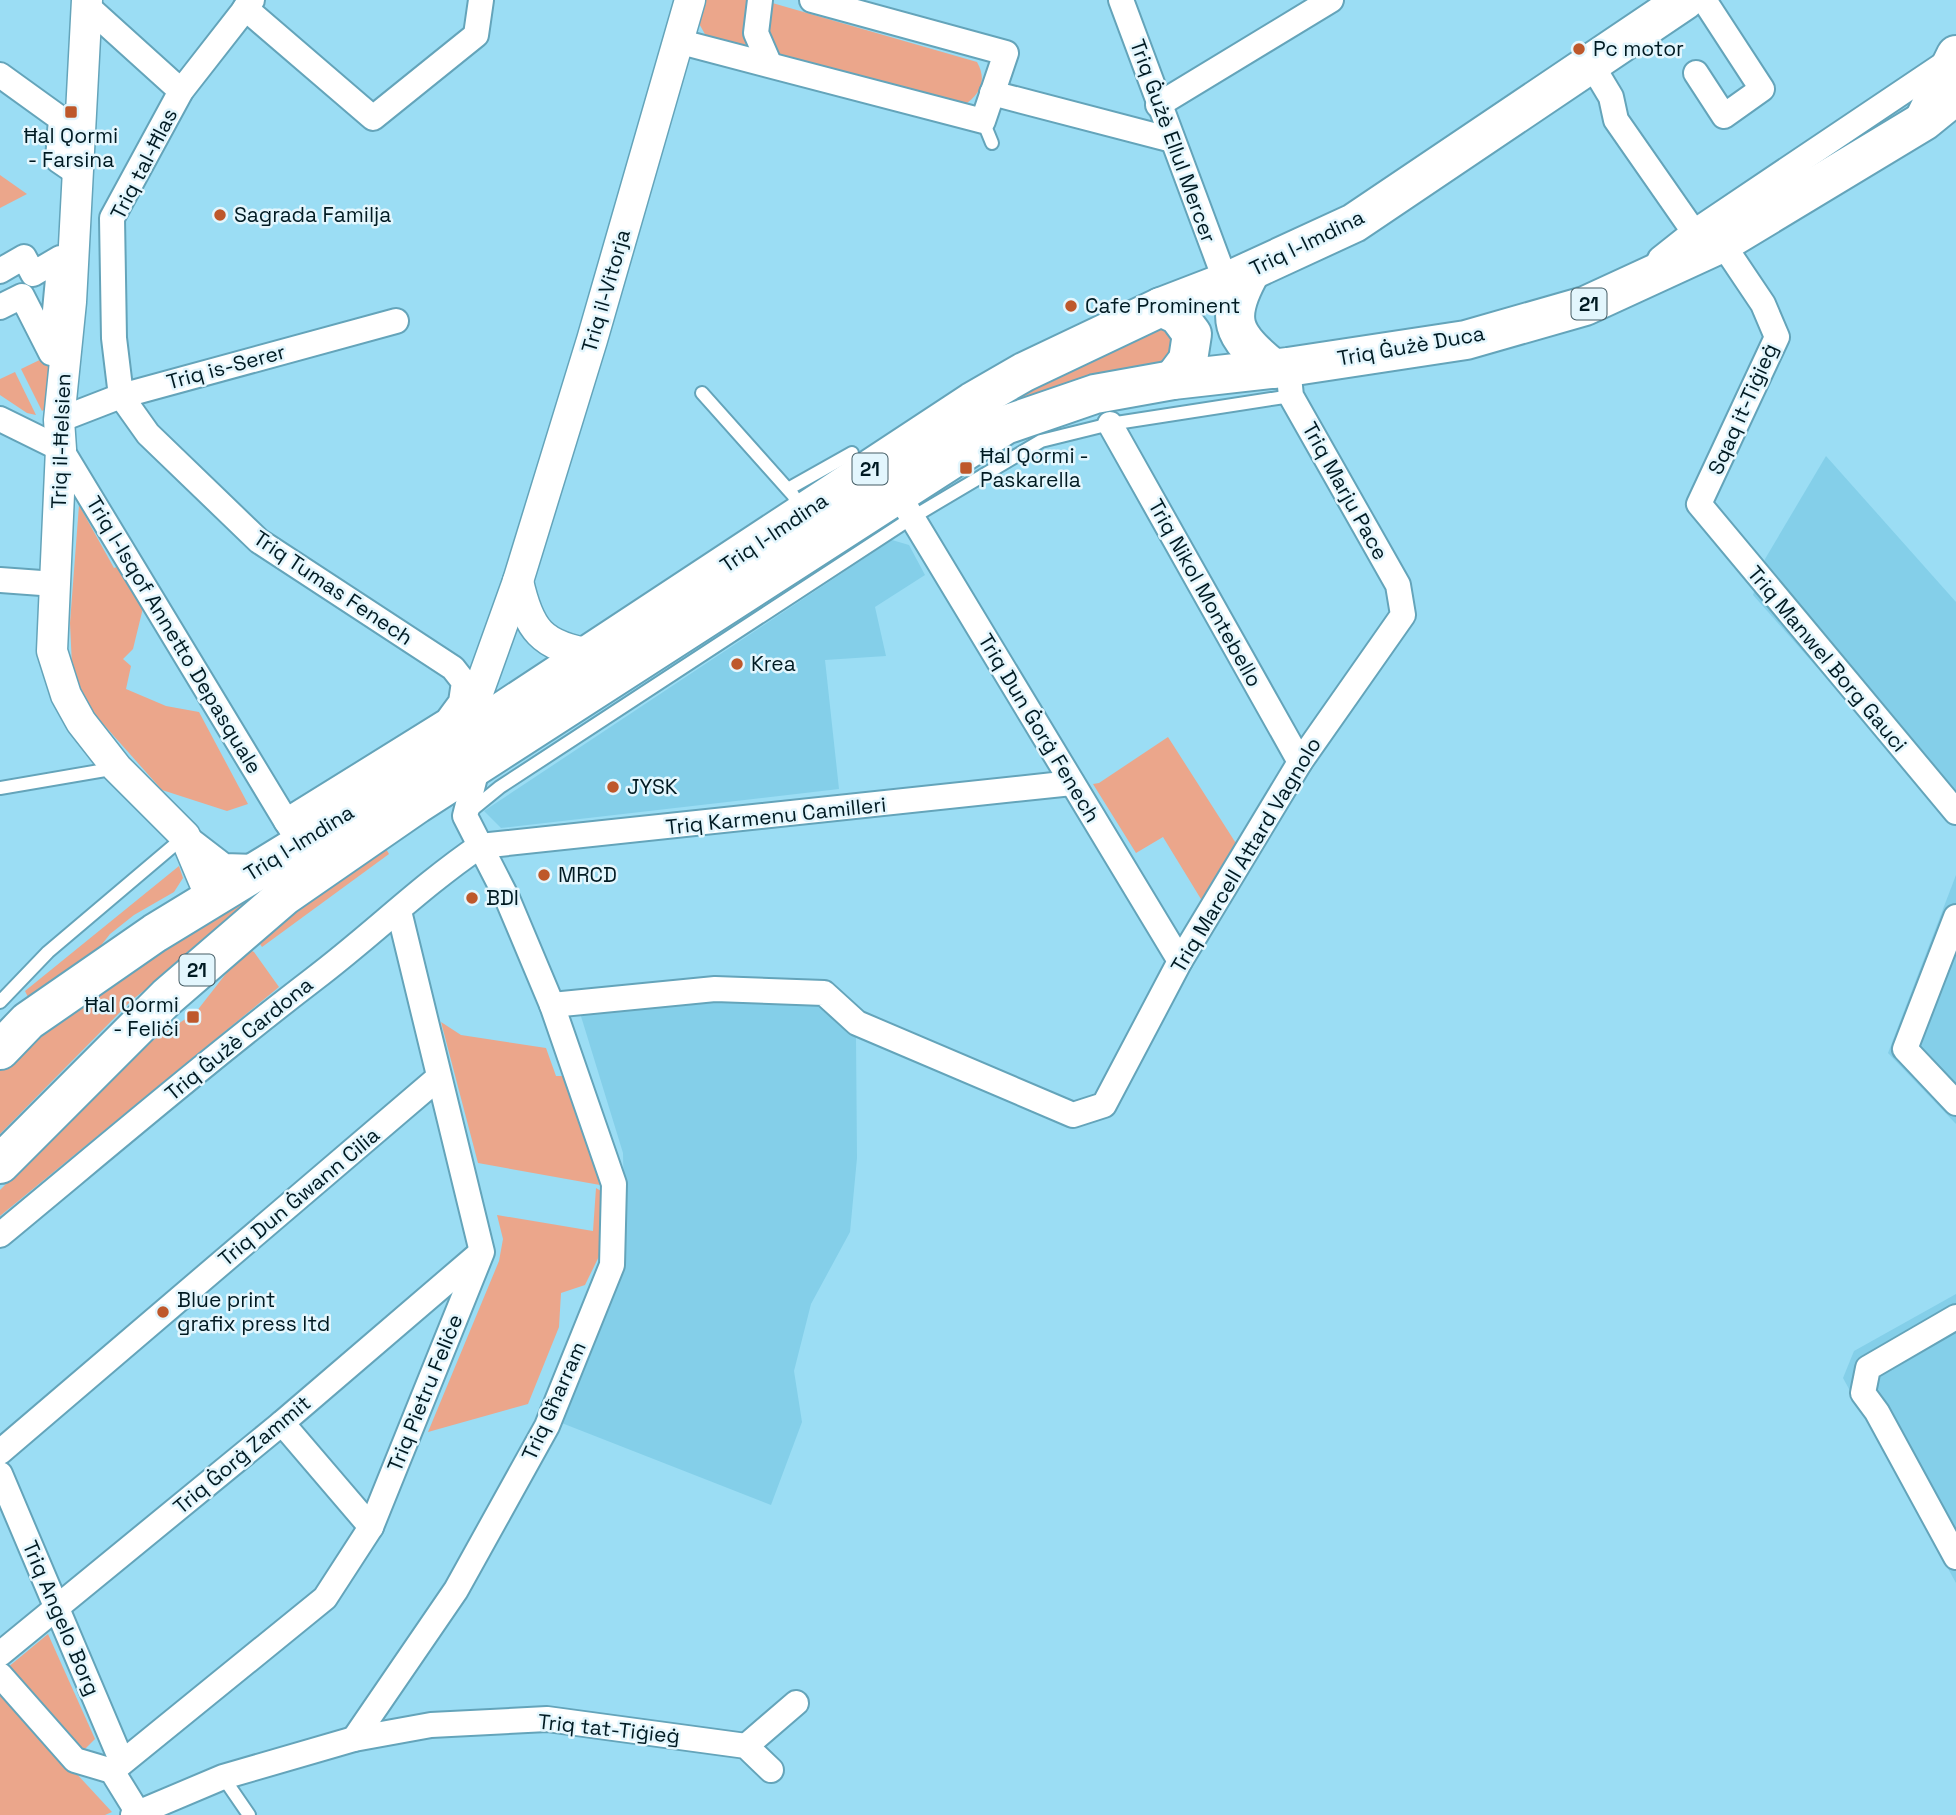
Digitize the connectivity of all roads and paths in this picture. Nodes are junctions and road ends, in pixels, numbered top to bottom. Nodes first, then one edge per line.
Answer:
1 (481, 0) edge
2 (690, 0) edge
3 (760, 0) edge
4 (812, 0) edge
5 (1121, 0) edge
6 (1331, 0) edge
7 (1685, 0) edge
8 (1704, 0) edge
9 (87, 3) edge
10 (248, 4) edge
11 (878, 8) edge
12 (677, 41) junction
13 (1956, 55) edge
14 (1590, 62) junction
15 (769, 63) junction
16 (1696, 73) dead end
17 (0, 75) edge
18 (181, 91) junction
19 (992, 93) junction
20 (1956, 95) edge
21 (1158, 105) junction
22 (982, 121) junction
23 (1924, 121) junction
24 (1172, 140) junction
25 (992, 143) dead end
26 (77, 173) junction
27 (1708, 238) junction
28 (0, 271) edge
29 (1238, 276) junction
30 (64, 303) junction
31 (0, 307) edge
32 (1161, 307) junction
33 (396, 321) dead end
34 (1284, 377) junction
35 (1173, 380) junction
36 (702, 393) dead end
37 (121, 396) junction
38 (0, 419) edge
39 (1110, 424) junction
40 (60, 435) junction
41 (852, 453) dead end
42 (795, 502) junction
43 (1699, 505) joint
44 (905, 506) junction
45 (0, 580) edge
46 (518, 581) junction
47 (55, 584) junction
48 (1403, 615) joint
49 (592, 654) junction
50 (469, 752) junction
51 (1300, 762) junction
52 (117, 768) junction
53 (1072, 783) junction
54 (0, 788) edge
55 (417, 804) junction
56 (1956, 813) edge
57 (465, 816) junction
58 (293, 832) junction
59 (185, 836) junction
60 (480, 846) junction
61 (261, 867) junction
62 (211, 898) junction
63 (399, 911) junction
64 (1956, 918) edge
65 (1180, 961) junction
66 (0, 1002) edge
67 (552, 1005) junction
68 (0, 1050) edge
69 (438, 1078) junction
70 (1956, 1103) edge
71 (0, 1164) edge
72 (0, 1234) edge
73 (482, 1252) junction
74 (1956, 1317) edge
75 (282, 1423) junction
76 (0, 1452) edge
77 (0, 1474) edge
78 (371, 1527) junction
79 (1956, 1557) edge
80 (55, 1607) junction
81 (0, 1654) edge
82 (0, 1675) edge
83 (796, 1703) dead end
84 (354, 1738) junction
85 (746, 1746) junction
86 (117, 1766) junction
87 (771, 1770) dead end
88 (223, 1776) junction
89 (136, 1814) edge
90 (248, 1815) edge

1 - 10 street
2 - 12 street, Triq il-Vitorja
3 - 15 street
4 - 11 street
5 - 21 street, Triq Ġużè Ellul Mercer
6 - 21 street
7 - 14 highway, Triq l-Imdina / 21
8 - 16 street
9 - 18 street
9 - 26 street, Triq il-Ħelsien
10 - 18 street, Triq tal-Ħlas
11 - 19 street
12 - 15 street
12 - 46 street, Triq il-Vitorja
13 - 23 highway
13 - 27 street, Triq Ġużè Duca
14 - 27 street
14 - 29 highway, Triq l-Imdina / 21
15 - 22 street
17 - 26 street
18 - 37 street, Triq tal-Ħlas
19 - 22 street
19 - 24 street
20 - 23 highway, Triq Ġużè Duca / 21
21 - 24 street, Triq Ġużè Ellul Mercer
22 - 25 lane
23 - 27 highway, Triq Ġużè Duca / 21
24 - 29 street, Triq Ġużè Ellul Mercer
26 - 30 street, Triq il-Ħelsien
27 - 34 highway, Triq Ġużè Duca / 21
27 - 43 street, Sqaq it-Tiġieġ
28 - 30 street
29 - 32 highway, Triq l-Imdina / 21
29 - 34 highway
30 - 31 street
30 - 40 street, Triq il-Ħelsien
32 - 35 highway
32 - 42 highway, Triq l-Imdina / 21
33 - 37 street, Triq is-Serer
34 - 35 highway, Triq Ġużè Duca / 21
34 - 39 lane, Triq l-Imdina
34 - 48 street, Triq Marju Pace
35 - 44 highway, Triq l-Imdina / 21
36 - 42 lane
37 - 40 street, Triq is-Serer
37 - 58 street, Triq Tumas Fenech
38 - 40 street
39 - 44 lane, Triq l-Imdina
39 - 51 street, Triq Nikol Montebello
40 - 47 street, Triq il-Ħelsien
40 - 58 street, Triq l-Isqof Annetto Depasquale
41 - 42 lane
42 - 49 highway, Triq l-Imdina / 21
43 - 56 street, Triq Manwel Borg Gauci
44 - 50 highway, Triq l-Imdina / 21
44 - 53 street, Triq Dun Ġorġ Fenech
44 - 57 lane, Triq l-Imdina
45 - 47 street
46 - 49 street
46 - 50 street, Triq il-Vitorja
47 - 52 street, Triq il-Ħelsien
48 - 51 street, Triq Marcell Attard Vagnolo
49 - 50 highway, Triq l-Imdina / 21
50 - 55 highway, Triq l-Imdina / 21
50 - 57 street
50 - 58 highway, Triq l-Imdina / 21
51 - 65 street, Triq Marcell Attard Vagnolo
52 - 54 lane
52 - 59 street, Triq il-Ħelsien
53 - 60 street, Triq Karmenu Camilleri
53 - 65 street, Triq Dun Ġorġ Fenech
55 - 57 street
55 - 71 highway, Triq l-Imdina / 21
57 - 60 street, Triq Għarram
58 - 61 highway, Triq l-Imdina / 21
59 - 61 street, Triq il-Ħelsien
59 - 62 street, Triq il-Ħelsien
59 - 66 lane
60 - 63 street, Triq Ġużè Cardona
60 - 67 street, Triq Għarram
61 - 62 highway, Triq l-Imdina / 21
62 - 68 highway, Triq l-Imdina / 21
63 - 69 street
63 - 72 street, Triq Ġużè Cardona
64 - 70 street
65 - 67 street, Triq Marcell Attard Vagnolo
67 - 84 street, Triq Għarram
69 - 73 street
69 - 76 street, Triq Dun Ġwann Cilia
73 - 75 street, Triq Ġorġ Zammit
73 - 78 street, Triq Pietru Feliċe
74 - 79 street
75 - 78 street
75 - 80 street, Triq Ġorġ Zammit
77 - 80 street, Triq Angelo Borg
78 - 86 street, Triq Pietru Feliċe
80 - 81 street, Triq Ġorġ Zammit
80 - 86 street, Triq Angelo Borg
82 - 86 street
83 - 85 street
84 - 85 street, Triq tat-Tiġieġ
84 - 88 street
85 - 87 street
86 - 89 street, Triq Angelo Borg
88 - 89 street
88 - 90 lane

